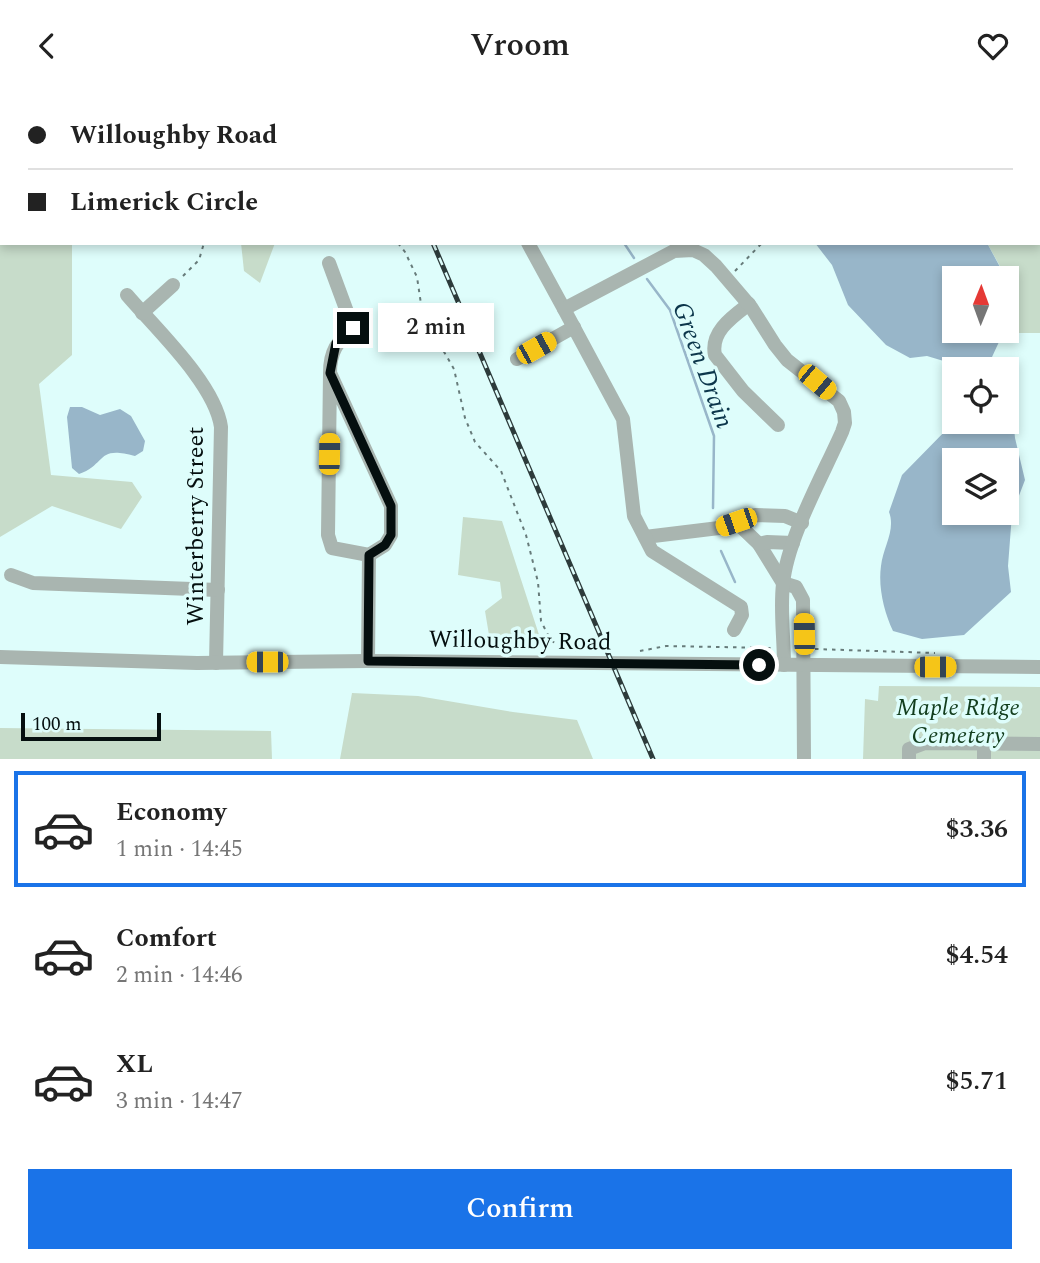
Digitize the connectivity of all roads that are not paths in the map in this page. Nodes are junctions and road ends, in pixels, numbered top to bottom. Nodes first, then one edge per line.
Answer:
1 (529, 245) edge
2 (329, 263) dead end
3 (173, 285) road end
4 (127, 295) dead end
5 (749, 304) junction
6 (564, 309) junction
7 (142, 313) junction
8 (573, 327) junction
9 (517, 359) dead end
10 (330, 373) junction
11 (778, 425) dead end
12 (736, 522) junction
13 (802, 523) junction
14 (645, 537) junction
15 (793, 543) junction
16 (759, 544) junction
17 (369, 555) junction
18 (11, 575) dead end
19 (783, 583) junction
20 (218, 590) junction
21 (783, 619) junction
22 (803, 619) junction
23 (734, 630) dead end
24 (0, 657) edge
25 (368, 661) junction
26 (216, 663) junction
27 (783, 665) junction
28 (804, 666) junction
29 (1040, 667) edge
30 (984, 743) junction
31 (1040, 744) edge
32 (804, 759) edge
33 (908, 759) edge
34 (984, 759) edge

1 - 6 street
2 - 10 street
3 - 7 street
4 - 7 street, Winterberry Street
5 - 6 street
5 - 11 street
5 - 13 street
6 - 8 street
7 - 20 street, Winterberry Street
8 - 9 street
8 - 14 street
10 - 17 street
10 - 17 street
12 - 13 street
12 - 14 street
12 - 16 street
13 - 15 street
14 - 23 street
15 - 16 street
15 - 19 street
16 - 19 street
17 - 25 street
18 - 20 street
19 - 21 street
19 - 22 street
20 - 26 street, Winterberry Street
21 - 22 street
21 - 27 street
22 - 28 street
24 - 26 street, Willoughby Road
25 - 26 street, Willoughby Road
25 - 27 street, Willoughby Road
27 - 28 street, Willoughby Road
28 - 29 street, Willoughby Road
28 - 32 street
30 - 31 street
30 - 33 street
30 - 34 street

